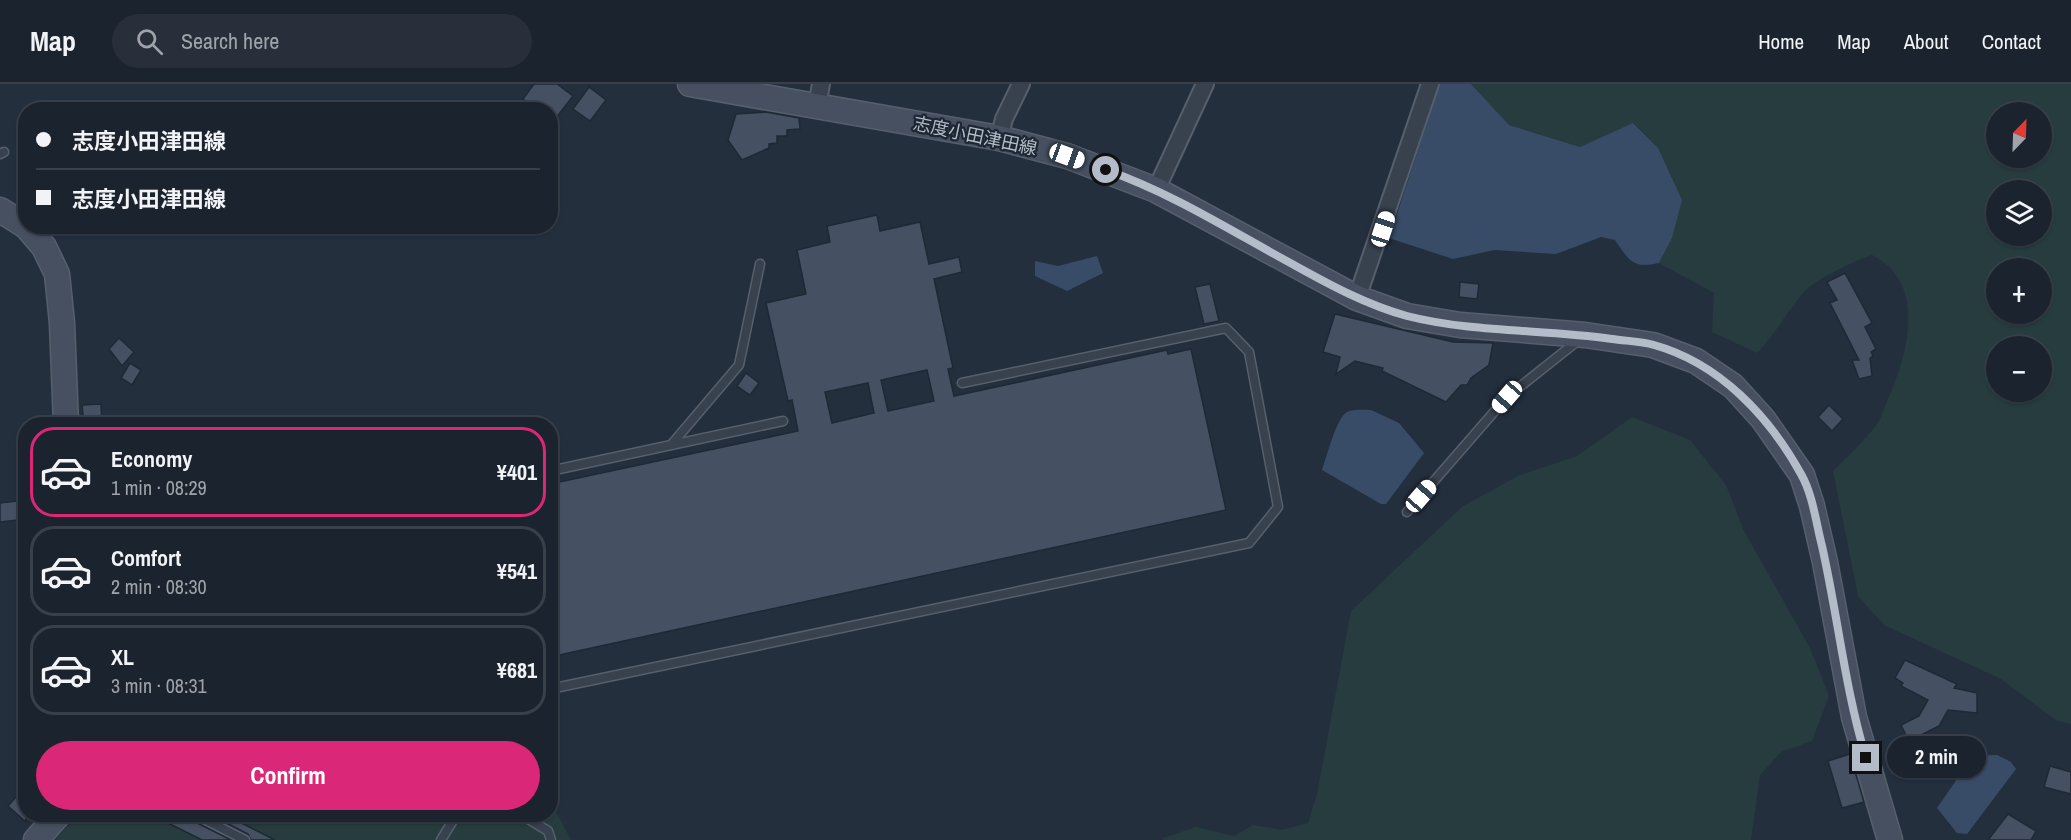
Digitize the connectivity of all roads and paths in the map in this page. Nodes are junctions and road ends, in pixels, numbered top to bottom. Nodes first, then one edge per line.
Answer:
1 (690, 84) edge
2 (1021, 84) edge
3 (1205, 84) edge
4 (1430, 84) edge
5 (819, 95) edge
6 (999, 138) junction
7 (1156, 190) junction
8 (0, 210) edge
9 (18, 221) edge
10 (33, 234) edge
11 (760, 264) dead end
12 (1357, 298) junction
13 (1585, 335) junction
14 (962, 383) dead end
15 (66, 417) edge
16 (783, 422) dead end
17 (671, 445) junction
18 (558, 469) edge
19 (1407, 512) dead end
20 (558, 686) edge
21 (52, 822) edge
22 (210, 822) edge
23 (452, 822) edge
24 (533, 822) edge
25 (36, 840) edge
26 (245, 840) edge
27 (441, 840) edge
28 (551, 840) edge
29 (1890, 840) edge

1 - 5 main road, 志度小田津田線
2 - 6 street
3 - 7 street
4 - 12 street
5 - 6 main road, 志度小田津田線
6 - 7 main road, 志度小田津田線
7 - 12 main road, 志度小田津田線
8 - 9 main road
10 - 15 main road
11 - 17 lane
12 - 13 main road, 志度小田津田線
13 - 19 lane
13 - 29 main road, 志度小田津田線
14 - 20 lane
16 - 17 lane
17 - 18 lane
21 - 25 main road
22 - 26 lane
23 - 27 lane
24 - 28 lane

